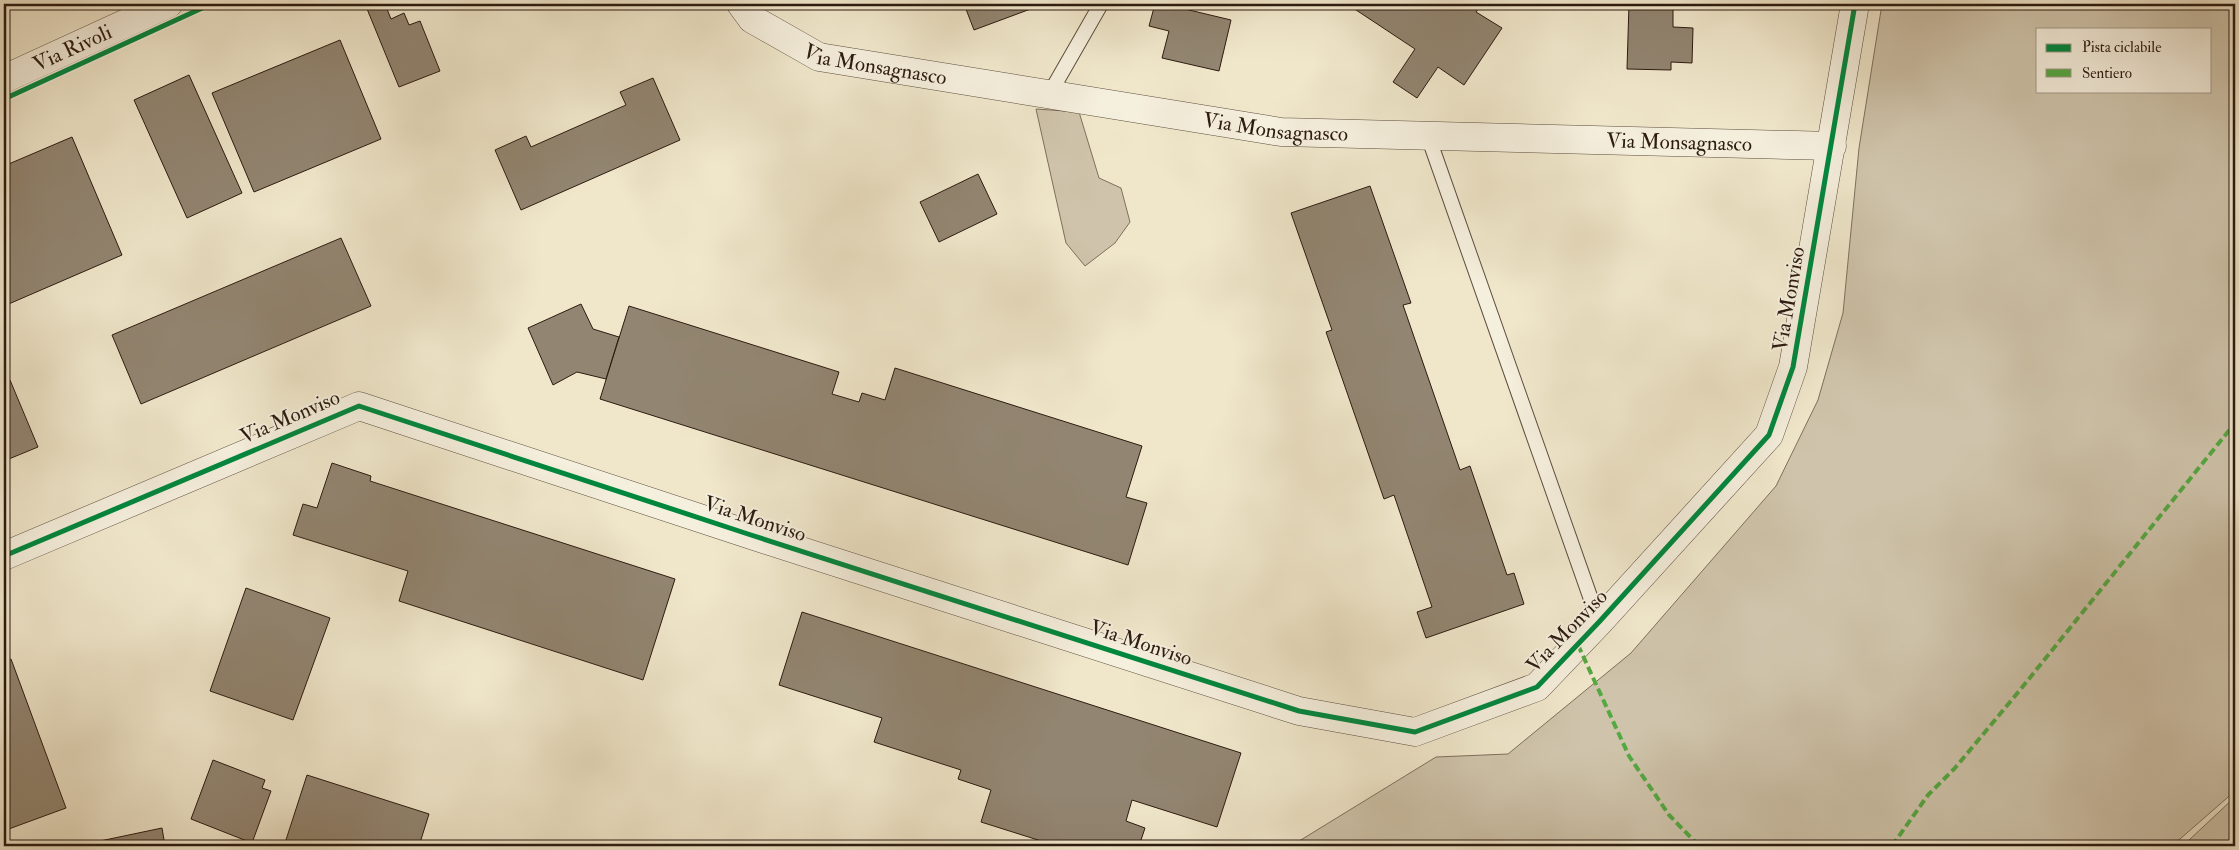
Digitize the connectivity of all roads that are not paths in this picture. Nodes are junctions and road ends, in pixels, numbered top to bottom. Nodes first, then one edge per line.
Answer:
1 (168, 4) edge
2 (741, 4) edge
3 (1101, 4) edge
4 (1855, 4) edge
5 (4, 79) edge
6 (1050, 94) junction
7 (1428, 136) junction
8 (1832, 146) junction
9 (4, 556) edge
10 (1599, 622) junction

1 - 5 street, Via Rivoli
2 - 6 street, Via Monsagnasco
3 - 6 lane
4 - 8 street, Via Monviso
6 - 7 street, Via Monsagnasco
7 - 8 street, Via Monsagnasco
7 - 10 lane
8 - 10 street, Via Monviso
9 - 10 street, Via Monviso

